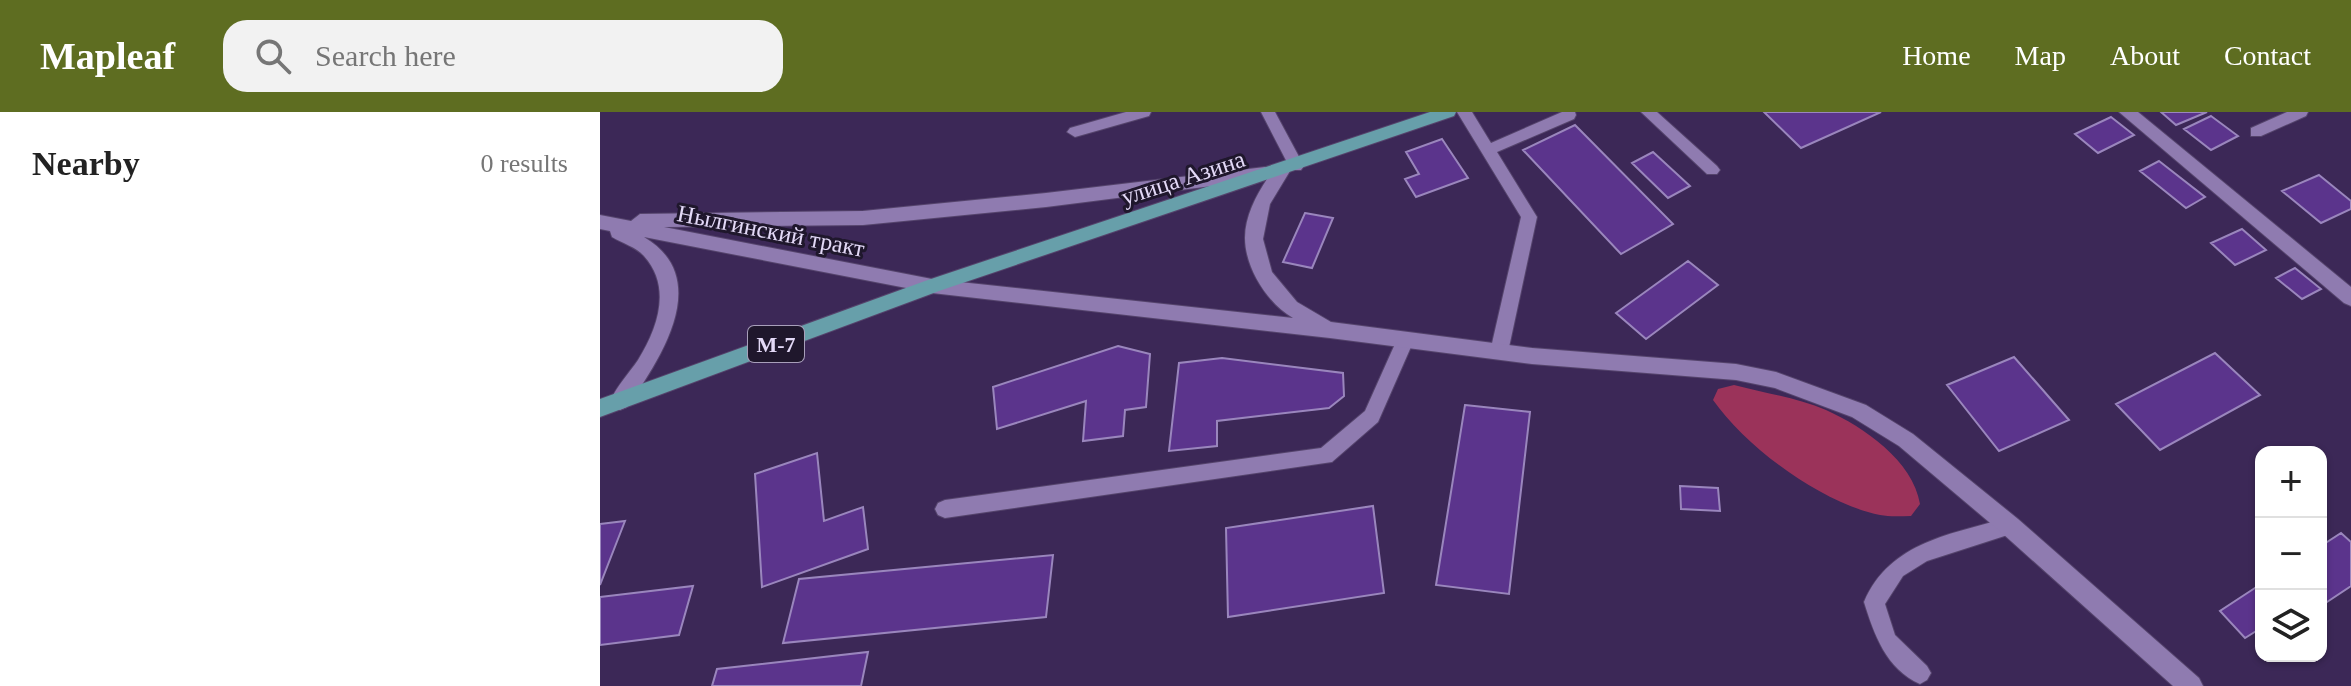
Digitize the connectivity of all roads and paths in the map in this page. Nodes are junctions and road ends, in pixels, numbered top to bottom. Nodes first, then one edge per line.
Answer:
1 (1144, 112) edge
2 (1268, 112) edge
3 (1448, 112) edge
4 (1464, 112) edge
5 (1648, 112) edge
6 (2127, 112) edge
7 (2301, 112) edge
8 (1569, 115) dead end
9 (1075, 132) dead end
10 (2256, 132) dead end
11 (1488, 150) junction
12 (1288, 168) junction
13 (1712, 170) dead end
14 (600, 222) edge
15 (932, 286) junction
16 (2351, 298) edge
17 (1330, 330) junction
18 (1405, 340) junction
19 (1499, 352) junction
20 (620, 401) junction
21 (600, 408) edge
22 (945, 509) dead end
23 (2010, 526) junction
24 (1920, 673) dead end
25 (2191, 686) edge

1 - 9 lane
2 - 12 lane
3 - 12 main road, улица Азина
4 - 11 lane
5 - 13 lane
6 - 16 main road
7 - 10 lane
8 - 11 lane
11 - 19 lane
12 - 14 main road
12 - 15 main road, улица Азина
12 - 17 main road
14 - 15 main road, Нылгинский тракт
14 - 20 main road
15 - 17 main road, Нылгинский тракт
15 - 20 main road, М-7
17 - 18 main road, Нылгинский тракт
18 - 19 main road, Нылгинский тракт
18 - 22 lane
19 - 23 main road, Нылгинский тракт
20 - 21 main road, М-7
23 - 24 lane
23 - 25 main road, Нылгинский тракт

